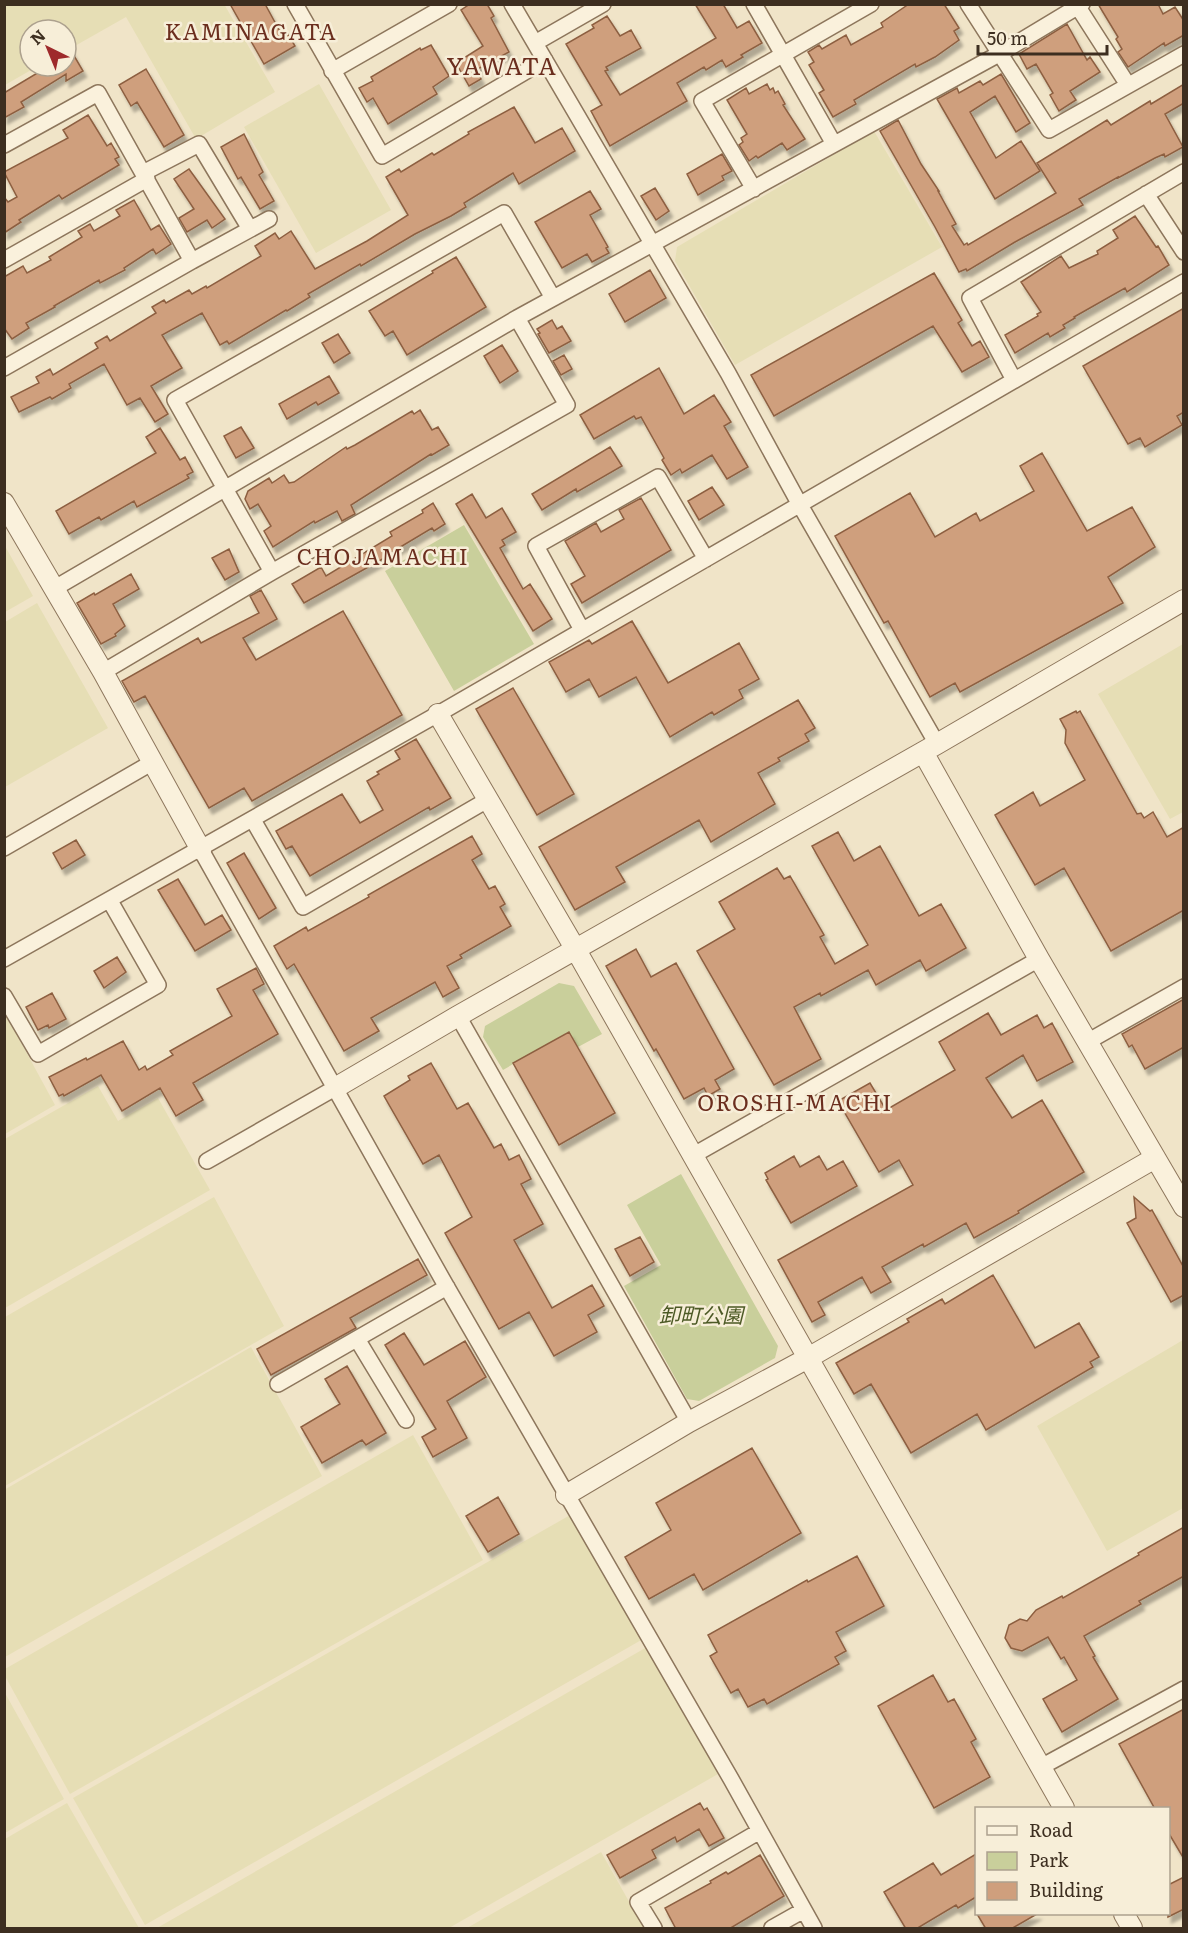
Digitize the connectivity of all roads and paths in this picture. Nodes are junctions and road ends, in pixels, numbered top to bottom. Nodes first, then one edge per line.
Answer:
1 (295, 4) edge
2 (449, 4) edge
3 (512, 4) edge
4 (603, 4) edge
5 (754, 4) edge
6 (871, 4) edge
7 (968, 4) edge
8 (1080, 6) edge
9 (535, 43) junction
10 (783, 54) junction
11 (999, 54) junction
12 (1184, 54) edge
13 (545, 60) junction
14 (332, 70) junction
15 (1128, 85) junction
16 (834, 144) junction
17 (4, 145) edge
18 (1184, 172) edge
19 (145, 176) junction
20 (754, 189) junction
21 (1146, 194) junction
22 (269, 219) dead end
23 (250, 230) junction
24 (653, 244) junction
25 (1184, 252) edge
26 (4, 260) edge
27 (192, 261) junction
28 (1184, 282) edge
29 (553, 298) junction
30 (517, 318) junction
31 (4, 368) edge
32 (1014, 380) junction
33 (225, 488) junction
34 (4, 503) edge
35 (800, 505) junction
36 (706, 559) junction
37 (272, 572) junction
38 (55, 588) junction
39 (1184, 600) edge
40 (582, 630) junction
41 (103, 672) junction
42 (438, 714) junction
43 (930, 748) junction
44 (153, 762) junction
45 (489, 799) junction
46 (253, 820) junction
47 (4, 848) edge
48 (201, 850) junction
49 (110, 902) junction
50 (576, 950) junction
51 (1039, 959) junction
52 (4, 960) edge
53 (1184, 987) edge
54 (4, 996) edge
55 (458, 1016) junction
56 (1087, 1042) junction
57 (335, 1088) junction
58 (692, 1156) junction
59 (1155, 1158) junction
60 (207, 1161) dead end
61 (1184, 1207) edge
62 (447, 1287) junction
63 (357, 1339) junction
64 (808, 1358) junction
65 (278, 1384) dead end
66 (406, 1420) dead end
67 (689, 1422) junction
68 (566, 1495) junction
69 (1184, 1689) edge
70 (1041, 1767) junction
71 (1063, 1807) edge
72 (760, 1831) junction
73 (804, 1910) junction
74 (1125, 1915) edge
75 (654, 1929) edge
76 (772, 1929) edge
77 (814, 1929) edge
78 (1132, 1929) edge

1 - 14 street
2 - 14 street
3 - 9 street
4 - 9 street
5 - 10 street
6 - 10 street
7 - 11 street
8 - 11 street
8 - 15 street
9 - 13 street
10 - 16 street
10 - 20 street
11 - 15 street
11 - 16 street
12 - 15 street
13 - 14 street
13 - 24 street
16 - 20 street
17 - 19 street
18 - 21 street
19 - 23 street
19 - 26 street
19 - 27 street
20 - 24 street
21 - 25 street
21 - 32 street
22 - 23 street
23 - 27 street
24 - 29 street
24 - 35 street
27 - 31 street
28 - 32 street
29 - 30 street
29 - 33 street
30 - 33 street
30 - 37 street
32 - 35 street
33 - 37 street
33 - 38 street
34 - 38 street
35 - 36 street
35 - 43 street
36 - 40 street
36 - 40 street
37 - 41 street
38 - 41 street
39 - 43 street
40 - 42 street
41 - 44 street
42 - 45 street
42 - 46 street
43 - 50 street
43 - 51 street
44 - 47 street
44 - 48 street
45 - 46 street
45 - 50 street
46 - 48 street
48 - 49 street
48 - 57 street
49 - 52 street
49 - 54 street
50 - 55 street
50 - 58 street
51 - 56 street
51 - 58 street
53 - 56 street
55 - 57 street
55 - 67 street
56 - 59 street
57 - 60 street
57 - 62 street
58 - 64 street
59 - 61 street
59 - 64 street
62 - 63 street
62 - 68 street
63 - 65 street
63 - 66 street
64 - 67 street
64 - 70 street
67 - 68 street
68 - 72 street
69 - 70 street
70 - 71 street
72 - 73 street
72 - 75 street
73 - 76 street
73 - 77 street
74 - 78 street

